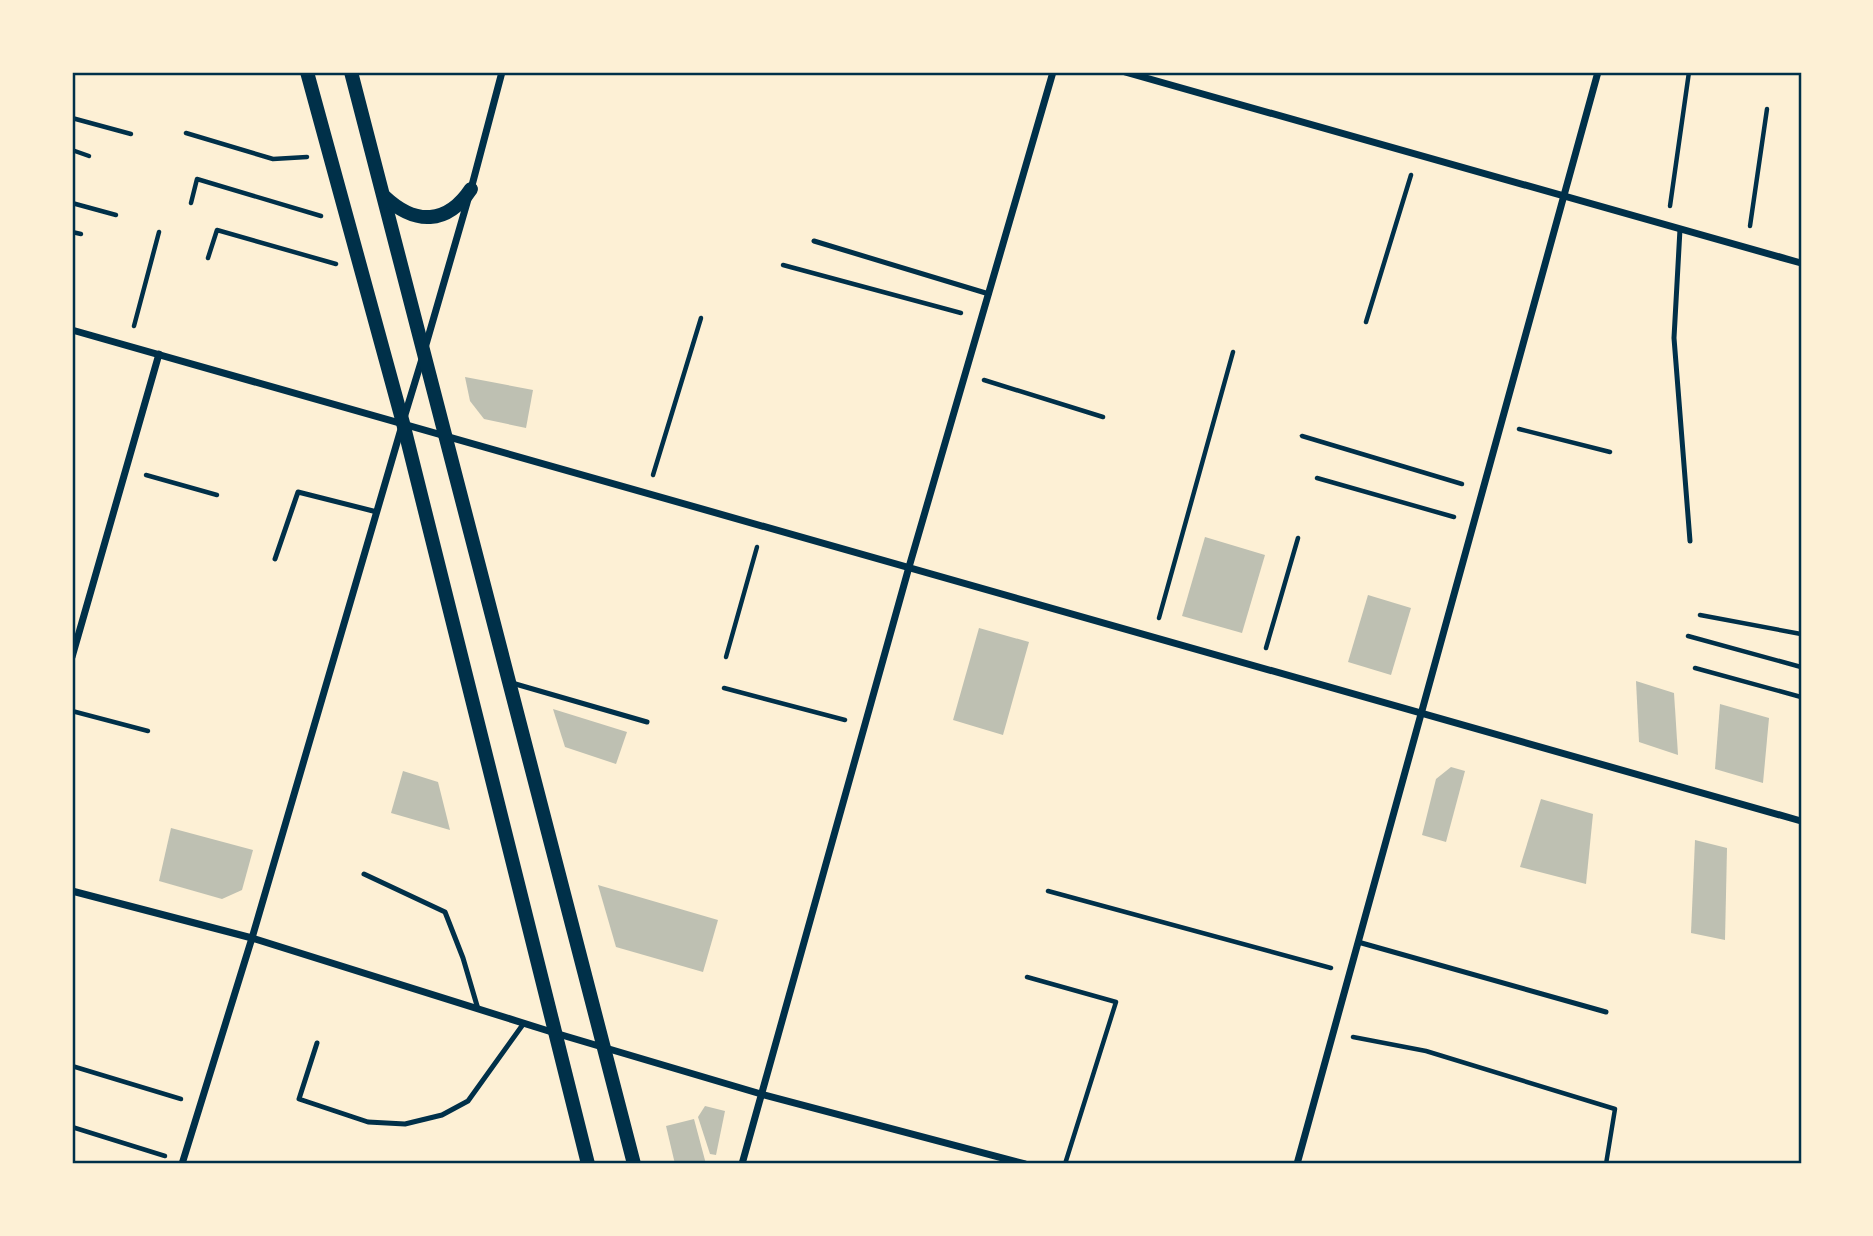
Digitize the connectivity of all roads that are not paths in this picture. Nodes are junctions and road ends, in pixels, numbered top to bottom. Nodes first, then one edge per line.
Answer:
1 (307, 72) edge
2 (351, 72) edge
3 (502, 72) edge
4 (1053, 72) edge
5 (1125, 72) edge
6 (1598, 72) edge
7 (471, 190) junction
8 (383, 196) junction
9 (1564, 197) junction
10 (1680, 229) junction
11 (814, 240) dead end
12 (1801, 263) edge
13 (989, 294) junction
14 (72, 330) edge
15 (424, 352) junction
16 (159, 354) junction
17 (403, 423) junction
18 (445, 435) junction
19 (377, 512) junction
20 (1690, 541) dead end
21 (275, 559) dead end
22 (909, 567) junction
23 (72, 657) edge
24 (509, 683) junction
25 (1421, 713) junction
26 (648, 722) dead end
27 (1801, 821) edge
28 (364, 874) dead end
29 (72, 891) edge
30 (252, 938) junction
31 (1358, 942) junction
32 (478, 1009) junction
33 (1606, 1013) dead end
34 (524, 1023) junction
35 (555, 1033) junction
36 (317, 1042) dead end
37 (603, 1046) junction
38 (761, 1094) junction
39 (183, 1163) edge
40 (588, 1164) edge
41 (634, 1164) edge
42 (742, 1164) edge
43 (1025, 1164) edge
44 (1297, 1164) edge

1 - 17 main road
2 - 8 main road
3 - 7 street
4 - 13 street
5 - 9 street
6 - 9 street
7 - 8 main road
7 - 15 street
8 - 15 main road
9 - 10 street
9 - 25 street
10 - 12 street
10 - 20 lane
11 - 13 lane
13 - 22 street
14 - 16 street
15 - 17 street
15 - 18 main road
16 - 17 street
16 - 23 street
17 - 18 street
17 - 19 street
17 - 35 main road
18 - 22 street
18 - 24 main road
19 - 21 lane
19 - 30 street
22 - 25 street
22 - 38 street
24 - 26 lane
24 - 37 main road
25 - 27 street
25 - 31 street
28 - 32 lane
29 - 30 street
30 - 32 street
30 - 39 street
31 - 33 lane
31 - 44 street
32 - 34 street
34 - 35 street
34 - 36 lane
35 - 37 street
35 - 40 main road
37 - 38 street
37 - 41 main road
38 - 42 street
38 - 43 street

